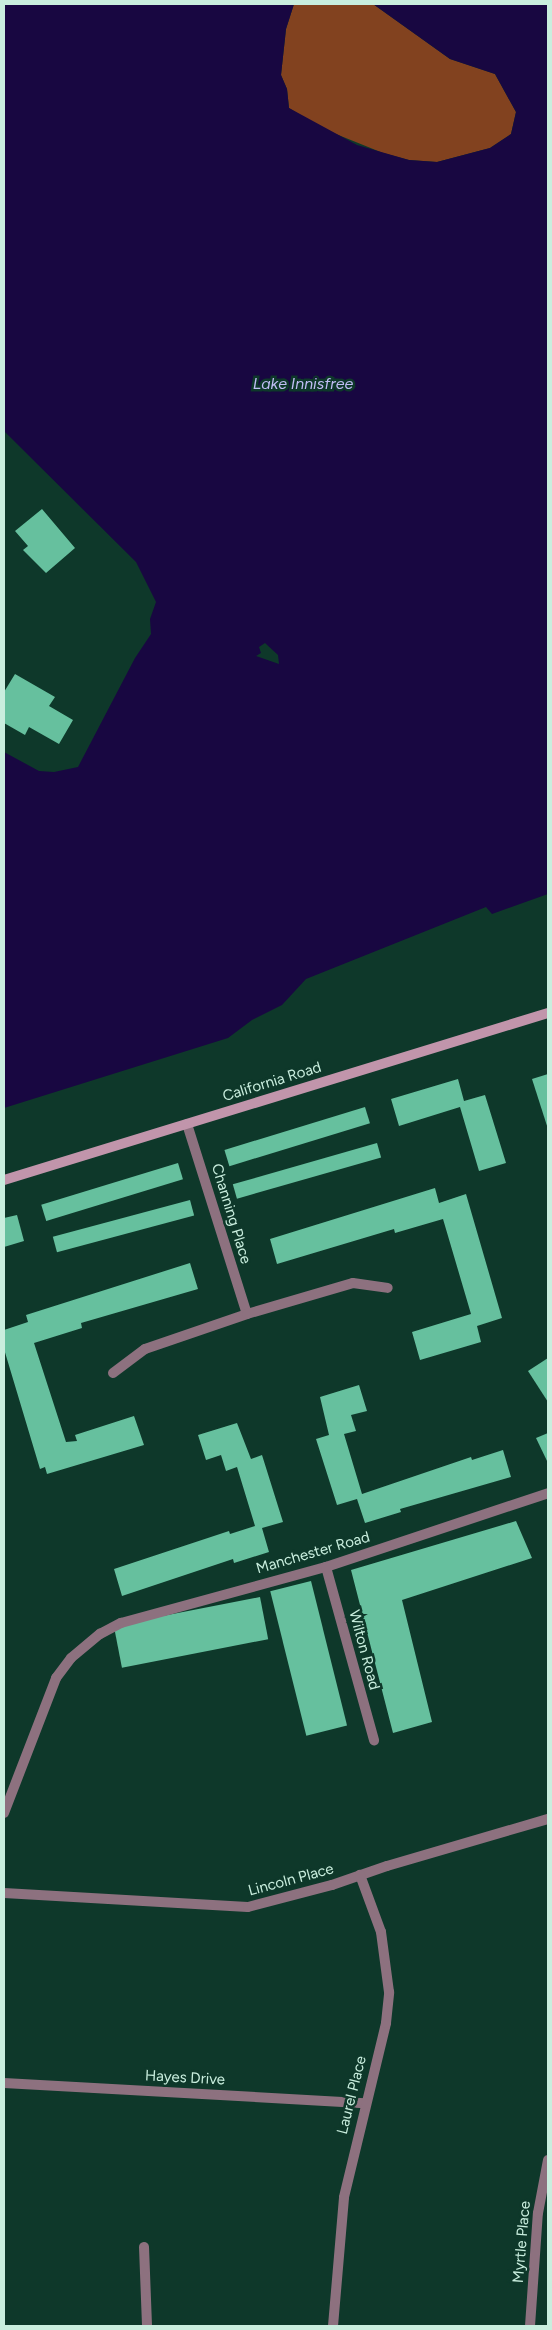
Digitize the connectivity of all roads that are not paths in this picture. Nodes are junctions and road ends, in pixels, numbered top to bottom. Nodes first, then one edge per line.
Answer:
1 (548, 1013) edge
2 (187, 1124) junction
3 (4, 1180) edge
4 (388, 1288) dead end
5 (247, 1314) junction
6 (113, 1373) dead end
7 (548, 1493) edge
8 (326, 1567) junction
9 (374, 1740) dead end
10 (4, 1813) edge
11 (548, 1819) edge
12 (360, 1875) junction
13 (4, 1893) edge
14 (4, 2083) edge
15 (364, 2103) junction
16 (548, 2160) edge
17 (144, 2247) dead end
18 (147, 2326) edge
19 (333, 2326) edge
20 (530, 2326) edge

1 - 2 main road, California Road
2 - 3 main road, California Road
2 - 5 street, Channing Place
4 - 5 street
5 - 6 street
7 - 8 street, Manchester Road
8 - 9 street, Wilton Road
8 - 10 street, Manchester Road
11 - 12 street, Lincoln Place
12 - 13 street, Lincoln Place
12 - 15 street, Laurel Place
14 - 15 street, Hayes Drive
15 - 19 street, Laurel Place
16 - 20 street, Myrtle Place
17 - 18 street

